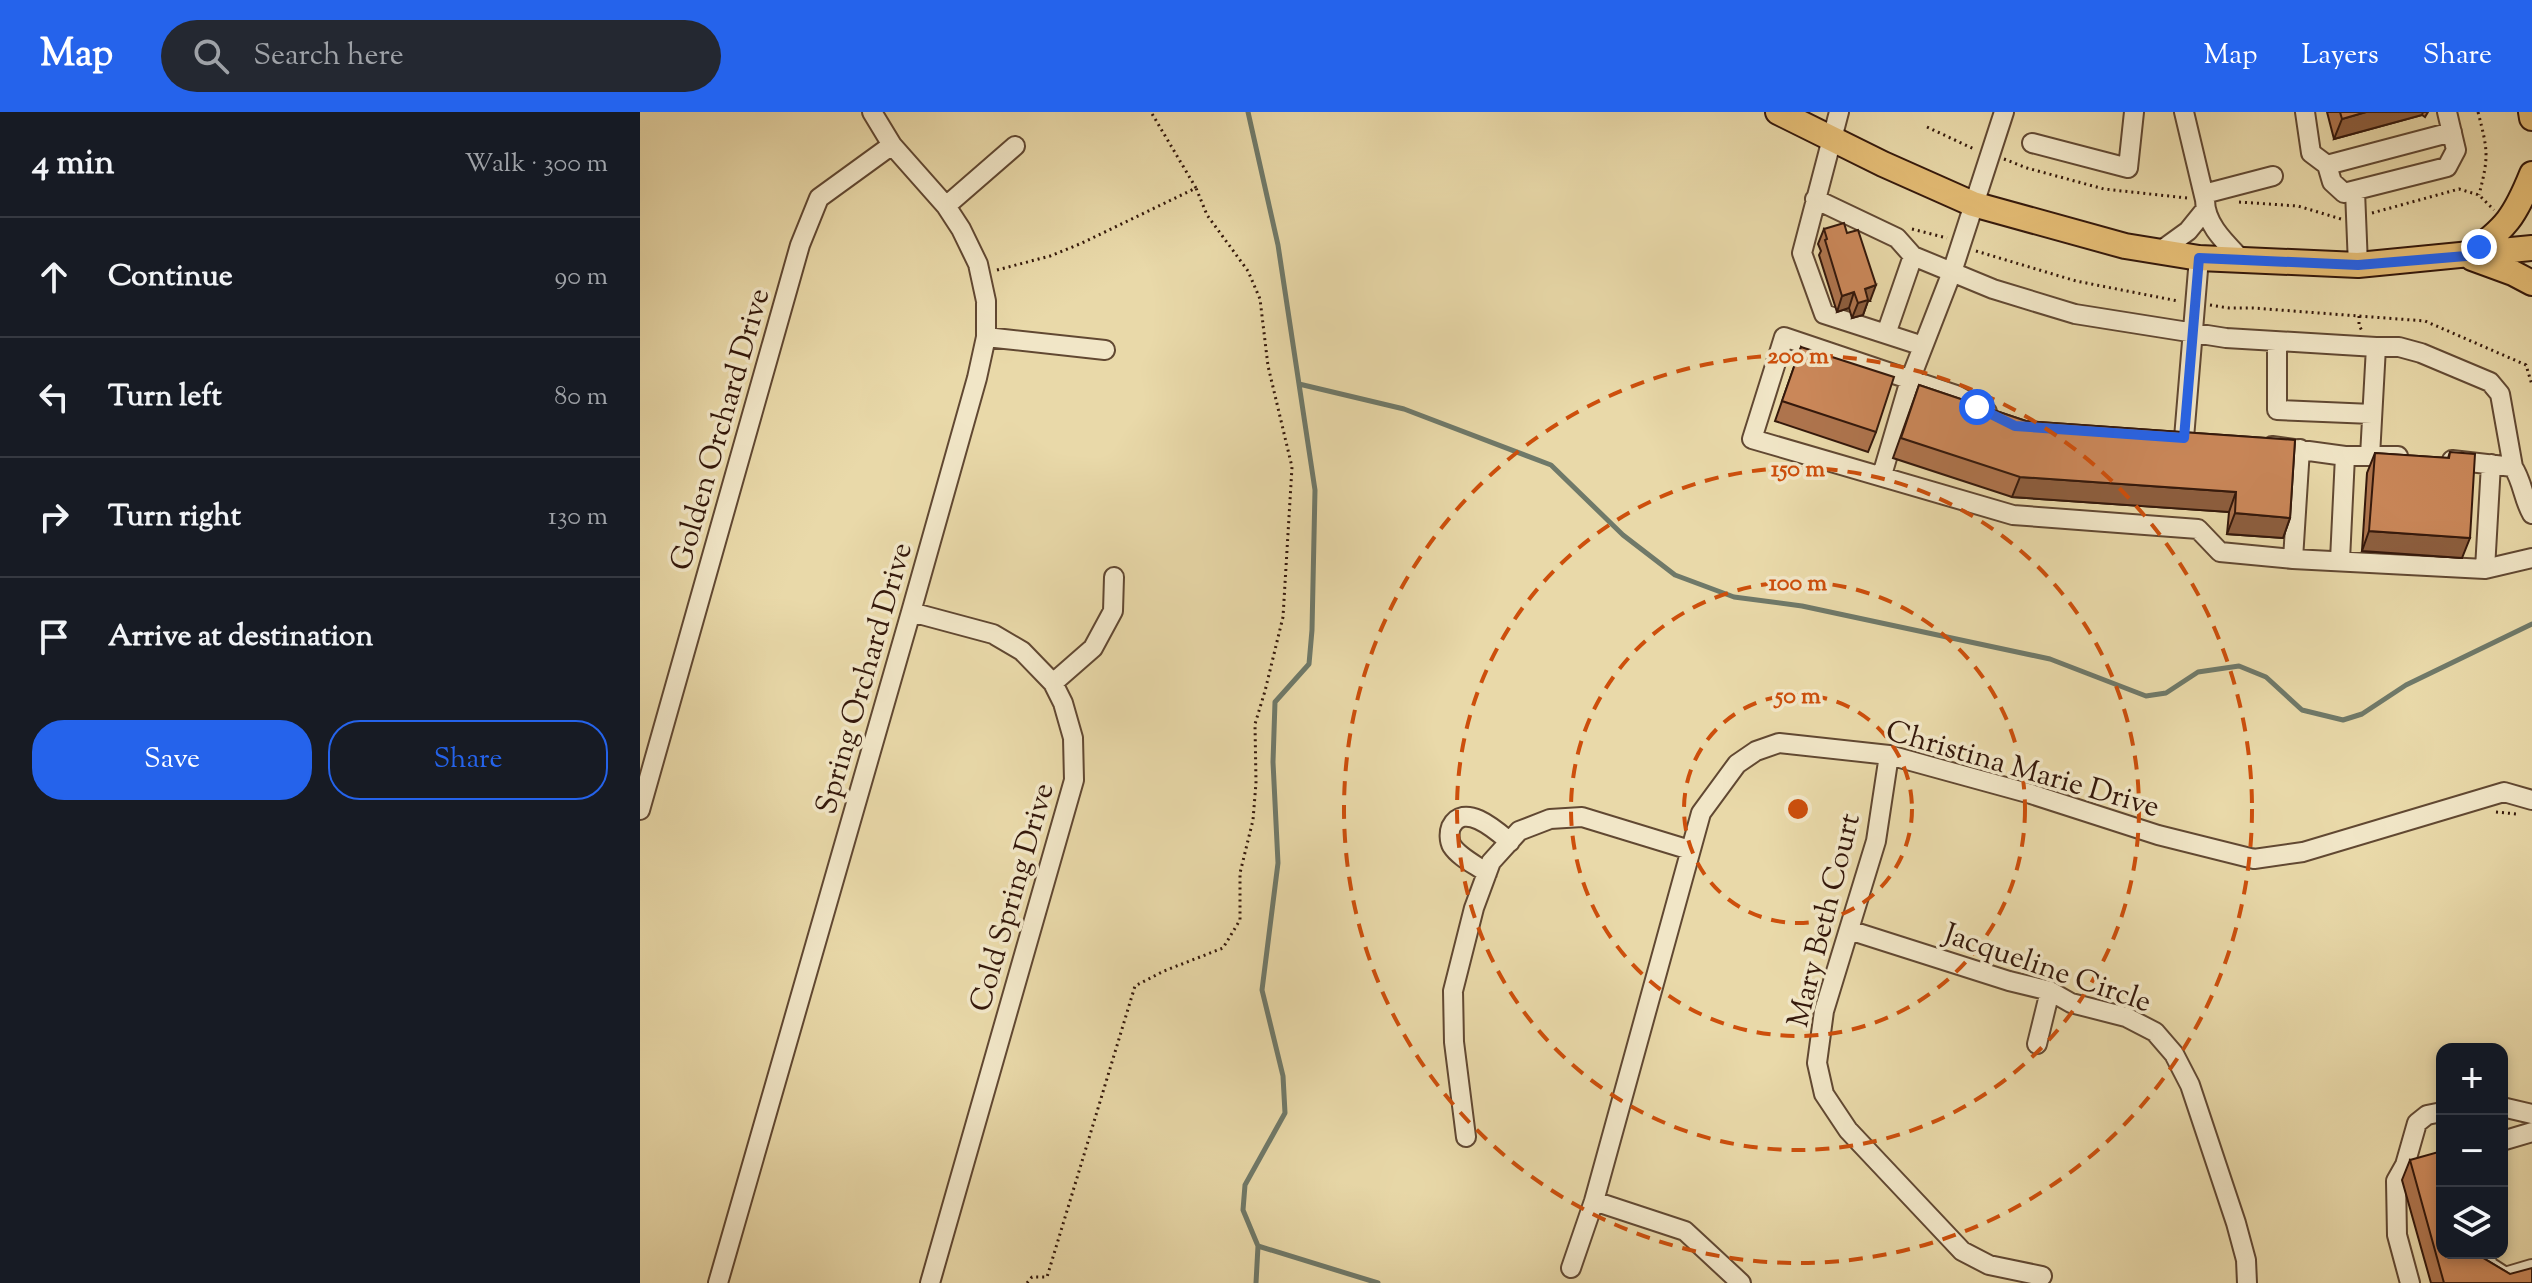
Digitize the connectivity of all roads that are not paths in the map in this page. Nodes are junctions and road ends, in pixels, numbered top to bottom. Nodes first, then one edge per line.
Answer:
1 (872, 112) edge
2 (1778, 112) edge
3 (1839, 112) edge
4 (2004, 112) edge
5 (2134, 112) edge
6 (2184, 112) edge
7 (2305, 112) edge
8 (2447, 112) edge
9 (2452, 132) junction
10 (1832, 138) junction
11 (2032, 143) dead end
12 (892, 145) junction
13 (1015, 146) dead end
14 (2327, 165) junction
15 (2532, 174) edge
16 (2273, 176) dead end
17 (2355, 191) junction
18 (1815, 199) junction
19 (2204, 202) junction
20 (1973, 204) junction
21 (946, 206) junction
22 (2532, 248) edge
23 (2159, 252) junction
24 (1913, 256) junction
25 (2466, 256) junction
26 (2199, 258) junction
27 (2243, 261) junction
28 (2358, 265) junction
29 (1952, 272) junction
30 (2532, 283) edge
31 (2193, 333) junction
32 (1886, 334) junction
33 (986, 337) junction
34 (2277, 342) junction
35 (1923, 346) junction
36 (2376, 347) junction
37 (1105, 350) dead end
38 (1910, 380) junction
39 (2372, 414) junction
40 (2006, 422) edge
41 (2183, 438) edge
42 (2252, 444) edge
43 (2300, 449) junction
44 (2345, 456) junction
45 (2370, 456) junction
46 (2491, 464) junction
47 (2513, 467) junction
48 (1882, 475) junction
49 (2532, 514) edge
50 (2532, 558) edge
51 (2293, 559) junction
52 (2340, 560) junction
53 (2485, 569) junction
54 (1114, 577) dead end
55 (911, 612) junction
56 (1053, 683) junction
57 (640, 739) edge
58 (659, 744) junction
59 (1889, 755) junction
60 (2532, 800) edge
61 (640, 810) edge
62 (1510, 842) junction
63 (1690, 850) junction
64 (1487, 873) junction
65 (1849, 930) junction
66 (2050, 991) junction
67 (2037, 1044) dead end
68 (2508, 1108) edge
69 (2436, 1113) edge
70 (2532, 1114) edge
71 (1466, 1137) dead end
72 (2430, 1159) edge
73 (2405, 1165) junction
74 (1594, 1201) junction
75 (2486, 1259) edge
76 (1571, 1268) dead end
77 (2532, 1269) edge
78 (2042, 1276) dead end
79 (718, 1283) edge
80 (930, 1283) edge
81 (1741, 1283) edge
82 (2247, 1283) edge
83 (2410, 1283) edge

1 - 12 street, Spring Orchard Drive
2 - 10 main road
3 - 10 street
4 - 20 street
5 - 11 street
6 - 19 street
7 - 14 street
8 - 9 street
9 - 14 street
9 - 17 street
10 - 18 street
10 - 20 main road
12 - 21 street, Spring Orchard Drive
12 - 58 street, Golden Orchard Drive
13 - 21 street
14 - 17 street
15 - 25 main road
16 - 19 street
17 - 28 street
18 - 24 street
18 - 32 street
19 - 23 street
19 - 27 street
20 - 23 main road
20 - 29 street
21 - 33 street, Spring Orchard Drive
22 - 25 main road
23 - 26 main road
24 - 29 street
24 - 32 street
25 - 28 main road
25 - 30 main road
26 - 27 main road
26 - 31 street
27 - 28 main road
29 - 31 street
29 - 35 street
31 - 34 street
31 - 41 street
32 - 35 street
33 - 37 street
33 - 55 street, Spring Orchard Drive
34 - 36 street
34 - 39 street
35 - 38 street
36 - 39 street
36 - 47 street
38 - 40 street
38 - 48 street
38 - 48 street
39 - 45 street
42 - 43 street
43 - 44 street
43 - 51 street
44 - 45 street
44 - 52 street
45 - 46 street
46 - 47 street
46 - 53 street
47 - 49 street
48 - 51 street
50 - 53 street
51 - 52 street
52 - 53 street
54 - 56 street
55 - 56 street, Cold Spring Drive
55 - 79 street, Spring Orchard Drive
56 - 80 street, Cold Spring Drive
57 - 58 street
58 - 61 street, Golden Orchard Drive
59 - 60 street, Christina Marie Drive
59 - 63 street, Christina Marie Drive
59 - 65 street, Mary Beth Court
62 - 63 street
62 - 64 street
62 - 64 street
63 - 74 street, Christina Marie Drive
64 - 71 street
65 - 66 street, Jacqueline Circle
65 - 78 street, Mary Beth Court
66 - 67 street
66 - 82 street, Jacqueline Circle
68 - 70 street
69 - 73 street
72 - 73 street
73 - 83 street
74 - 76 street, Christina Marie Drive
74 - 81 street
75 - 77 street

